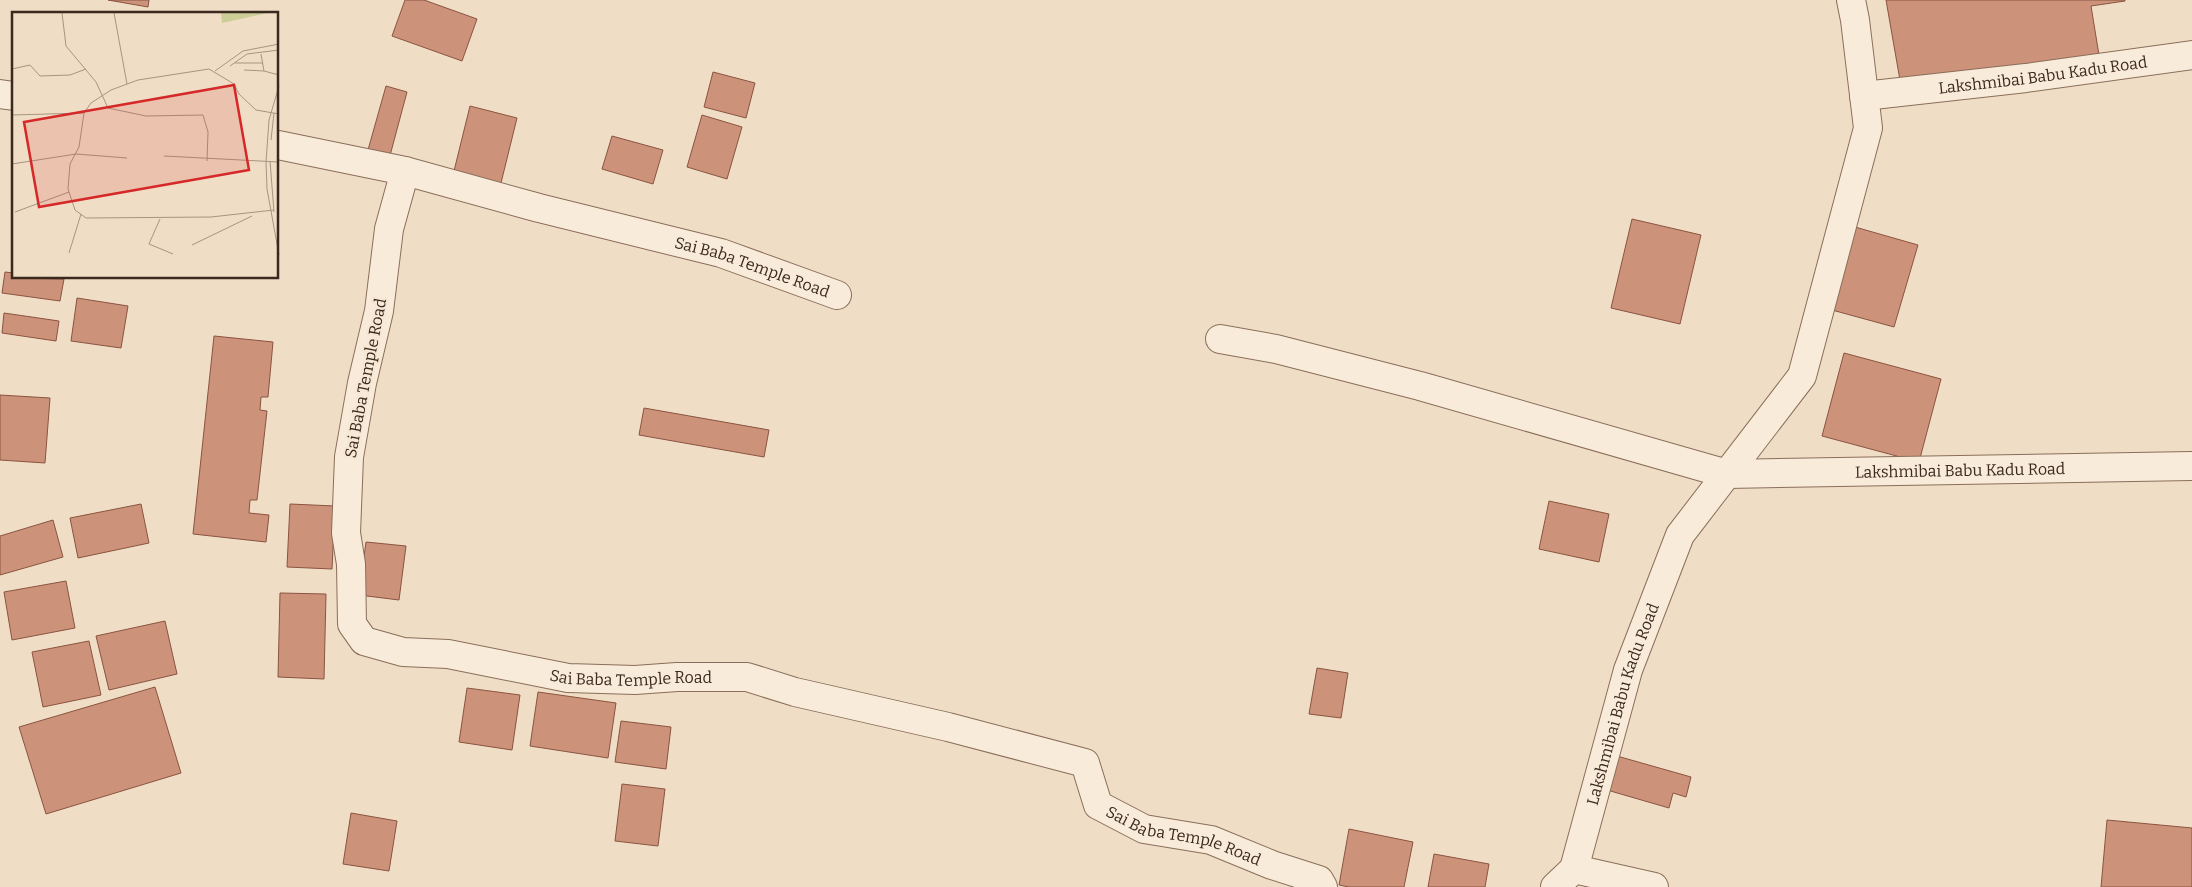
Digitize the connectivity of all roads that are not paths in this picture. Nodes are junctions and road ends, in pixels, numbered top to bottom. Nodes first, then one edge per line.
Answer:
1 (1851, 0) edge
2 (2192, 55) edge
3 (1864, 96) junction
4 (279, 145) edge
5 (406, 171) junction
6 (837, 295) dead end
7 (1220, 339) dead end
8 (2192, 466) edge
9 (1727, 474) junction
10 (1565, 878) edge
11 (1323, 887) edge
12 (1654, 887) edge

1 - 3 street, Lakshmibai Babu Kadu Road
2 - 3 street, Lakshmibai Babu Kadu Road
3 - 9 street, Lakshmibai Babu Kadu Road
4 - 5 street, Sai Baba Temple Road
5 - 6 street, Sai Baba Temple Road
5 - 11 street, Sai Baba Temple Road
7 - 9 street
8 - 9 street, Lakshmibai Babu Kadu Road
9 - 10 street, Lakshmibai Babu Kadu Road
10 - 12 street, Lakshmibai Babu Kadu Road

